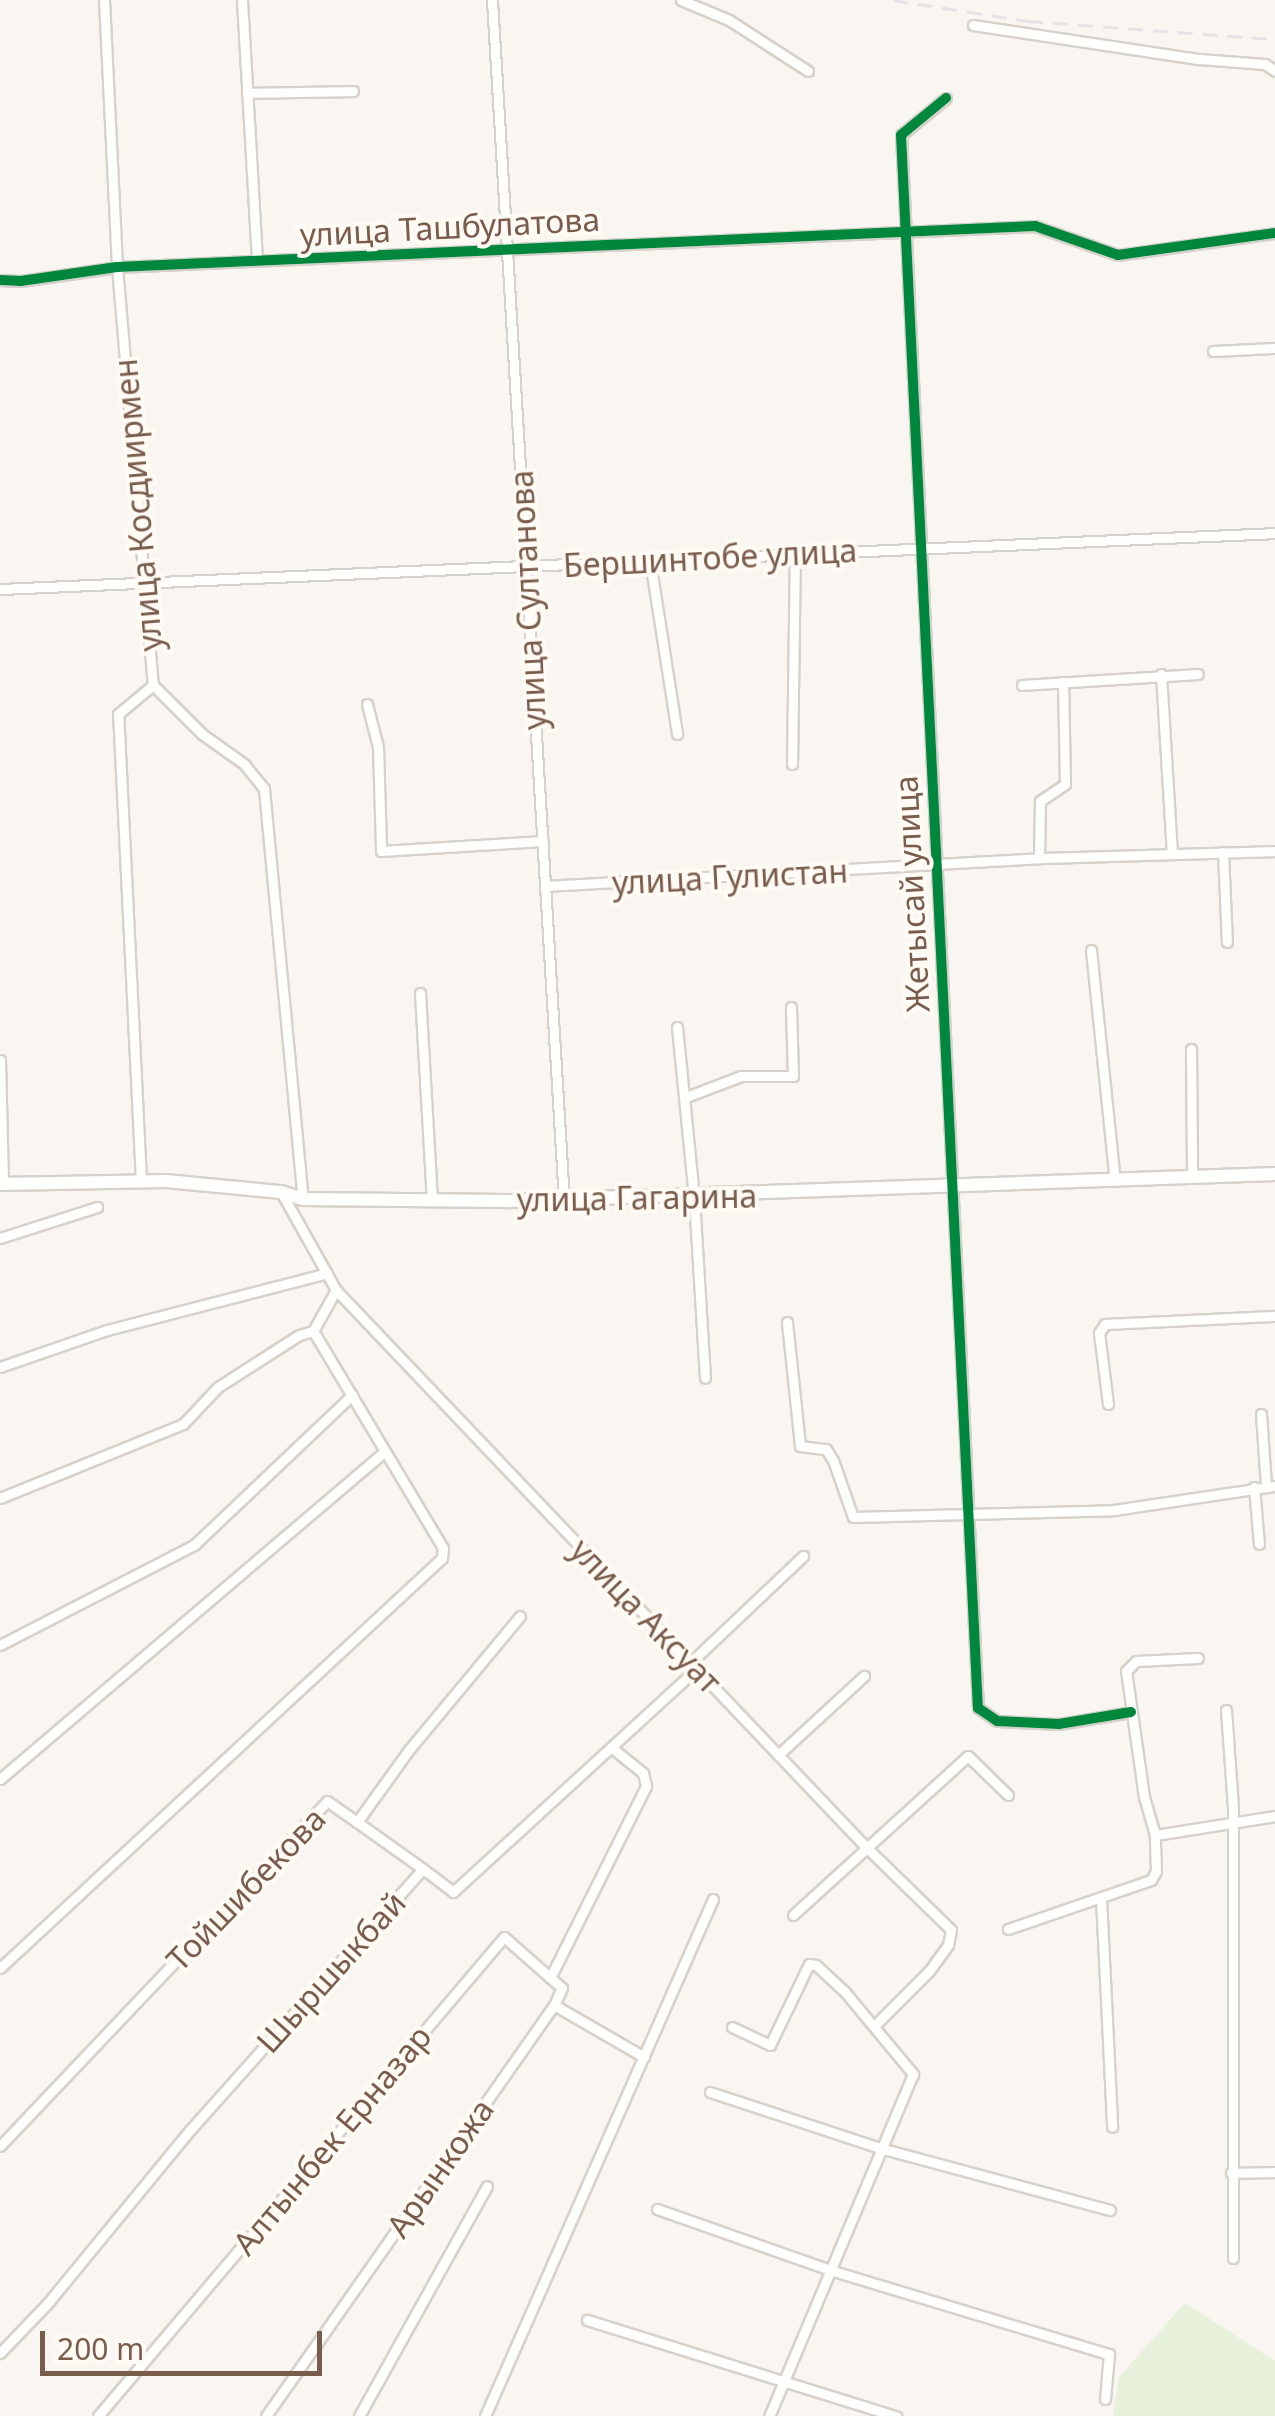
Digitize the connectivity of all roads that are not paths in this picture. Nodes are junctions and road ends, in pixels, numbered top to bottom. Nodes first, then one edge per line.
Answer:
1 (104, 0) edge
2 (242, 0) edge
3 (492, 0) edge
4 (682, 0) edge
5 (973, 25) dead end
6 (1275, 70) edge
7 (808, 71) dead end
8 (353, 92) dead end
9 (247, 93) junction
10 (946, 98) dead end
11 (1275, 233) edge
12 (904, 234) junction
13 (506, 248) junction
14 (256, 260) junction
15 (117, 268) junction
16 (0, 280) edge
17 (1275, 348) edge
18 (1213, 351) dead end
19 (1275, 533) edge
20 (923, 547) junction
21 (796, 553) junction
22 (650, 561) junction
23 (526, 566) junction
24 (146, 580) junction
25 (0, 589) edge
26 (1161, 674) junction
27 (1198, 674) dead end
28 (1063, 682) junction
29 (1022, 684) dead end
30 (153, 685) junction
31 (367, 704) dead end
32 (677, 734) dead end
33 (792, 764) dead end
34 (542, 841) junction
35 (1275, 851) edge
36 (1224, 852) junction
37 (1172, 853) junction
38 (1039, 858) junction
39 (936, 866) junction
40 (545, 886) junction
41 (1227, 942) dead end
42 (1091, 950) dead end
43 (420, 993) dead end
44 (790, 1007) dead end
45 (676, 1027) dead end
46 (1191, 1050) dead end
47 (0, 1060) edge
48 (686, 1097) junction
49 (1275, 1174) edge
50 (1192, 1176) junction
51 (141, 1181) junction
52 (1115, 1182) junction
53 (2, 1184) edge
54 (951, 1187) junction
55 (281, 1192) junction
56 (694, 1198) junction
57 (303, 1199) junction
58 (432, 1199) junction
59 (564, 1200) junction
60 (96, 1206) dead end
61 (0, 1238) edge
62 (327, 1273) junction
63 (336, 1290) junction
64 (1275, 1316) edge
65 (788, 1322) dead end
66 (313, 1331) junction
67 (0, 1368) edge
68 (706, 1378) dead end
69 (352, 1395) junction
70 (1108, 1404) dead end
71 (1260, 1414) dead end
72 (384, 1452) junction
73 (1271, 1486) edge
74 (1254, 1487) junction
75 (0, 1498) edge
76 (972, 1514) junction
77 (1259, 1544) dead end
78 (804, 1556) dead end
79 (520, 1616) dead end
80 (0, 1645) edge
81 (1198, 1658) dead end
82 (693, 1666) junction
83 (864, 1676) dead end
84 (1226, 1710) dead end
85 (1131, 1712) junction
86 (611, 1747) junction
87 (778, 1755) junction
88 (0, 1779) edge
89 (1008, 1795) dead end
90 (1275, 1816) edge
91 (357, 1822) junction
92 (1233, 1823) junction
93 (1155, 1835) junction
94 (865, 1846) junction
95 (423, 1869) junction
96 (1100, 1898) junction
97 (714, 1899) dead end
98 (793, 1915) dead end
99 (1008, 1929) dead end
100 (0, 1968) edge
101 (550, 1978) junction
102 (554, 2005) junction
103 (875, 2025) junction
104 (732, 2027) dead end
105 (644, 2057) junction
106 (710, 2092) dead end
107 (1112, 2127) dead end
108 (0, 2146) edge
109 (880, 2148) junction
110 (1275, 2172) edge
111 (1231, 2173) junction
112 (487, 2186) dead end
113 (657, 2210) dead end
114 (1110, 2210) dead end
115 (1233, 2258) dead end
116 (830, 2270) junction
117 (587, 2320) dead end
118 (0, 2353) edge
119 (782, 2382) junction
120 (1105, 2399) dead end
121 (98, 2416) edge
122 (266, 2416) edge
123 (358, 2416) edge
124 (485, 2416) edge
125 (768, 2416) edge
126 (896, 2416) edge

1 - 15 street, улица Косдиирмен
2 - 9 street
3 - 13 street, улица Султанова
4 - 7 street
5 - 6 street
8 - 9 street
9 - 14 street
10 - 12 street, Жетысай улица
11 - 12 street, улица Ташбулатова
12 - 13 street, улица Ташбулатова
12 - 20 street, Жетысай улица
13 - 14 street, улица Ташбулатова
13 - 23 street, улица Султанова
14 - 15 street, улица Ташбулатова
15 - 16 street, улица Ташбулатова
15 - 24 street, улица Косдиирмен
17 - 18 street
19 - 20 street, Бершинтобе улица
20 - 21 street, Бершинтобе улица
20 - 39 street, Жетысай улица
21 - 22 street, Бершинтобе улица
21 - 33 street
22 - 23 street, Бершинтобе улица
22 - 32 street
23 - 24 street, Бершинтобе улица
23 - 34 street, улица Султанова
24 - 25 street, Бершинтобе улица
24 - 30 street, улица Косдиирмен
26 - 27 street
26 - 28 street
26 - 37 street
28 - 29 street
28 - 38 street
30 - 51 street
30 - 57 street, улица Косдиирмен
31 - 34 street
34 - 40 street, улица Султанова
35 - 36 street, улица Гулистан
36 - 37 street, улица Гулистан
36 - 41 street
37 - 38 street, улица Гулистан
38 - 39 street, улица Гулистан
39 - 40 street, улица Гулистан
39 - 54 street, Жетысай улица
40 - 59 street, улица Султанова
42 - 52 street
43 - 58 street
44 - 48 street
45 - 48 street
46 - 50 street
47 - 53 street
48 - 56 street
49 - 50 main road, улица Гагарина
50 - 52 main road, улица Гагарина
51 - 53 main road, улица Гагарина
51 - 55 main road, улица Гагарина
52 - 54 main road, улица Гагарина
54 - 56 main road, улица Гагарина
54 - 76 street, Жетысай улица
55 - 57 main road, улица Гагарина
55 - 62 street, улица Аксуат
56 - 59 main road, улица Гагарина
56 - 68 street
57 - 58 main road, улица Гагарина
58 - 59 main road, улица Гагарина
60 - 61 street
62 - 63 street, улица Аксуат
62 - 67 street
63 - 66 street
63 - 82 street, улица Аксуат
64 - 70 street
65 - 76 street
66 - 69 street
66 - 75 street
69 - 72 street
69 - 80 street
71 - 73 street
72 - 88 street
72 - 100 street
73 - 74 street
74 - 76 street
74 - 77 street
76 - 85 street, Жетысай улица
78 - 82 street, Шыршыкбай
79 - 91 street, Тойшибекова
81 - 85 street
82 - 86 street, Шыршыкбай
82 - 87 street, улица Аксуат
83 - 87 street
84 - 92 street
85 - 93 street
86 - 95 street, Шыршыкбай
86 - 101 street
87 - 94 street, улица Аксуат
89 - 94 street
90 - 92 street
91 - 95 street
91 - 108 street, Тойшибекова
92 - 93 street
92 - 111 street
93 - 96 street
94 - 98 street
94 - 103 street, улица Аксуат
95 - 118 street, Шыршыкбай
96 - 99 street
96 - 107 street
97 - 105 street
101 - 102 street
101 - 121 street, Алтынбек Ерназар
102 - 105 street
102 - 122 street, Арынкожа
103 - 104 street
103 - 109 street
105 - 124 street
106 - 109 street
109 - 114 street
109 - 116 street
110 - 111 street
111 - 115 street
112 - 123 street
113 - 116 street
116 - 119 street
116 - 120 street
117 - 119 street
119 - 125 street
119 - 126 street

